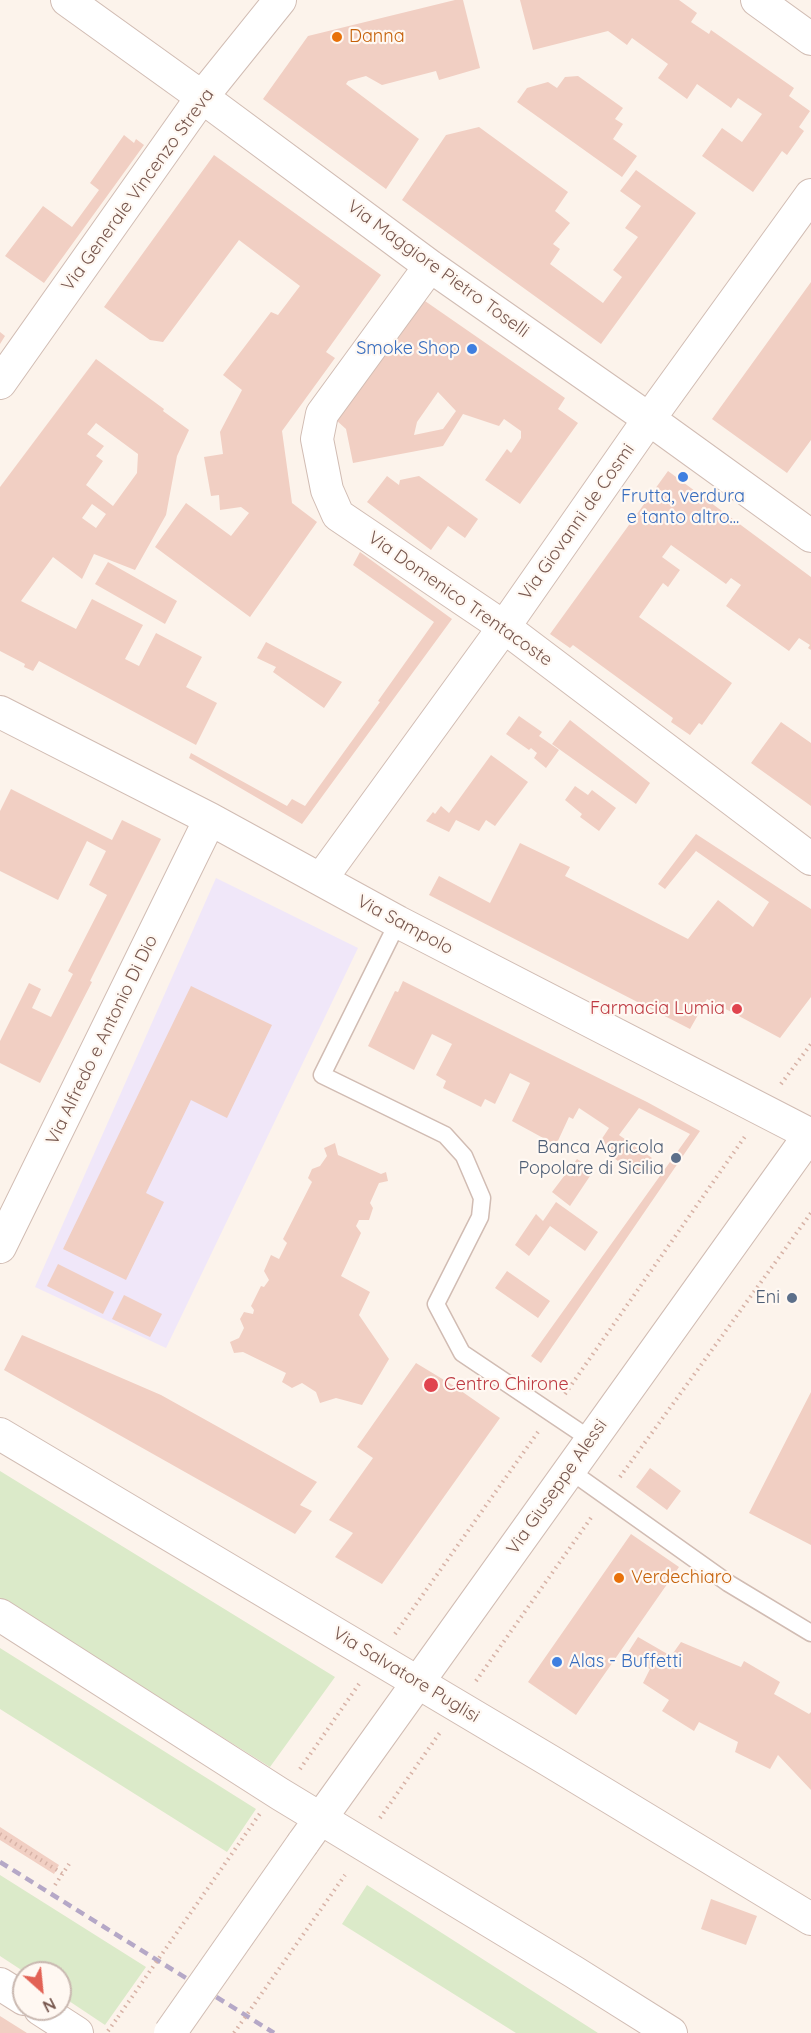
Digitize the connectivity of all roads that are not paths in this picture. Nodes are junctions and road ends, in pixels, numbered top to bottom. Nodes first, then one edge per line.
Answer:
1 (67, 0) edge
2 (280, 0) edge
3 (757, 0) edge
4 (811, 39) edge
5 (202, 97) junction
6 (811, 195) edge
7 (430, 266) junction
8 (0, 383) edge
9 (649, 418) junction
10 (811, 536) edge
11 (504, 627) junction
12 (0, 712) edge
13 (207, 826) junction
14 (811, 859) edge
15 (321, 879) junction
16 (398, 922) junction
17 (811, 1134) edge
18 (0, 1247) edge
19 (0, 1434) edge
20 (590, 1439) junction
21 (569, 1470) junction
22 (0, 1615) edge
23 (811, 1633) edge
24 (418, 1682) junction
25 (312, 1831) junction
26 (811, 1919) edge
27 (58, 2021) edge
28 (77, 2033) edge
29 (170, 2033) edge
30 (671, 2033) edge

1 - 5 street, Via Maggiore Pietro Toselli
2 - 5 street, Via Generale Vincenzo Streva
3 - 4 street
5 - 7 street, Via Maggiore Pietro Toselli
5 - 8 street, Via Generale Vincenzo Streva
6 - 9 street, Via Giovanni de Cosmi
7 - 9 street, Via Maggiore Pietro Toselli
7 - 11 street, Via Domenico Trentacoste
9 - 10 street, Via Maggiore Pietro Toselli
9 - 11 street, Via Giovanni de Cosmi
11 - 14 street, Via Domenico Trentacoste
11 - 15 street, Via Giovanni de Cosmi
12 - 13 street, Via Sampolo
13 - 15 street, Via Sampolo
13 - 18 street, Via Alfredo e Antonio Di Dio
15 - 16 street, Via Sampolo
16 - 17 street, Via Sampolo
16 - 20 lane
17 - 20 street, Via Giuseppe Alessi
19 - 24 street, Via Salvatore Puglisi
20 - 21 street, Via Giuseppe Alessi
21 - 23 lane
21 - 24 street, Via Giuseppe Alessi
22 - 25 street
24 - 25 street, Via Giuseppe Alessi
24 - 26 street, Via Salvatore Puglisi
25 - 29 street, Via Giuseppe Alessi, bridge
25 - 30 street
27 - 28 street

